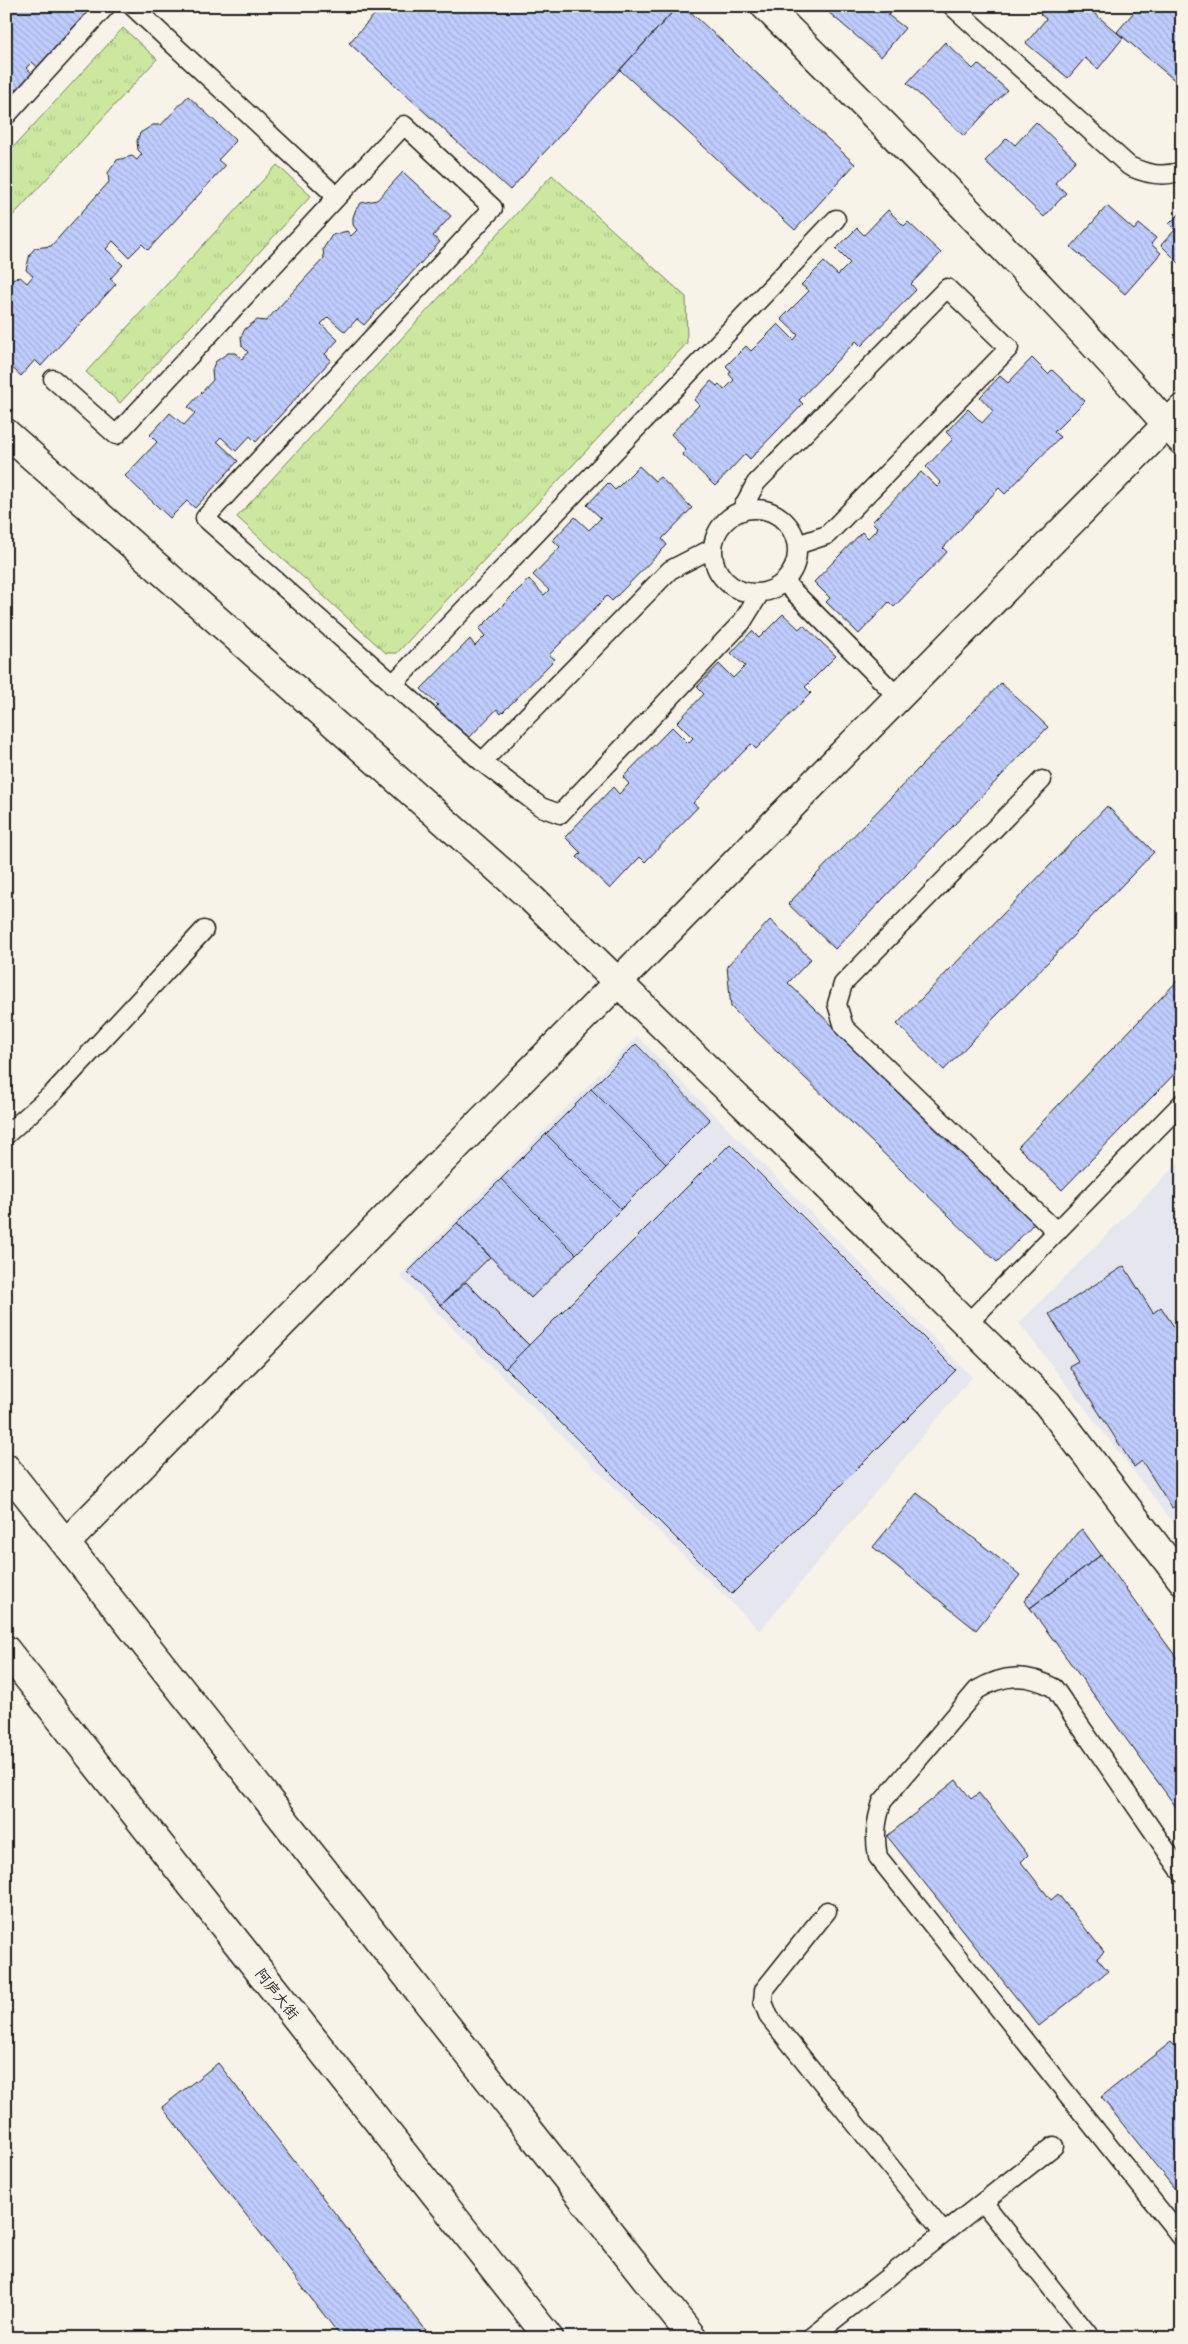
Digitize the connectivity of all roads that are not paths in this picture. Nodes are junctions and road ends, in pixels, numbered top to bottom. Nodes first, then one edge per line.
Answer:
1 (106, 6) edge
2 (132, 6) edge
3 (764, 6) edge
4 (952, 6) edge
5 (6, 116) edge
6 (1182, 171) edge
7 (336, 197) junction
8 (836, 219) dead end
9 (53, 379) dead end
10 (1177, 424) edge
11 (6, 433) edge
12 (740, 511) junction
13 (797, 546) junction
14 (713, 548) junction
15 (784, 582) junction
16 (760, 594) junction
17 (392, 685) junction
18 (898, 696) junction
19 (482, 762) junction
20 (1042, 780) dead end
21 (204, 930) dead end
22 (618, 982) junction
23 (1182, 1103) edge
24 (6, 1135) edge
25 (1057, 1232) junction
26 (967, 1324) junction
27 (6, 1468) edge
28 (66, 1543) junction
29 (1182, 1580) edge
30 (6, 1650) edge
31 (1182, 1873) edge
32 (827, 1911) dead end
33 (1054, 2146) dead end
34 (984, 2202) junction
35 (944, 2233) junction
36 (1182, 2238) edge
37 (548, 2338) edge
38 (693, 2338) edge
39 (811, 2338) edge
40 (1091, 2338) edge

1 - 5 lane
2 - 7 lane
3 - 10 main road
4 - 6 lane
7 - 9 lane
7 - 17 lane
8 - 17 lane
10 - 18 main road
11 - 22 main road
12 - 13 lane
12 - 13 lane
12 - 14 lane
13 - 15 lane
14 - 16 lane
14 - 19 lane
15 - 16 lane
15 - 18 lane
16 - 19 lane
17 - 19 lane
18 - 22 main road
20 - 25 lane
21 - 24 lane
22 - 26 main road
22 - 28 main road
23 - 25 lane
25 - 26 lane
26 - 29 main road
27 - 28 main road
28 - 38 main road
30 - 37 main road, 阿庐大街
31 - 36 lane
32 - 35 lane
33 - 34 lane
34 - 35 lane
34 - 40 lane
35 - 39 lane

